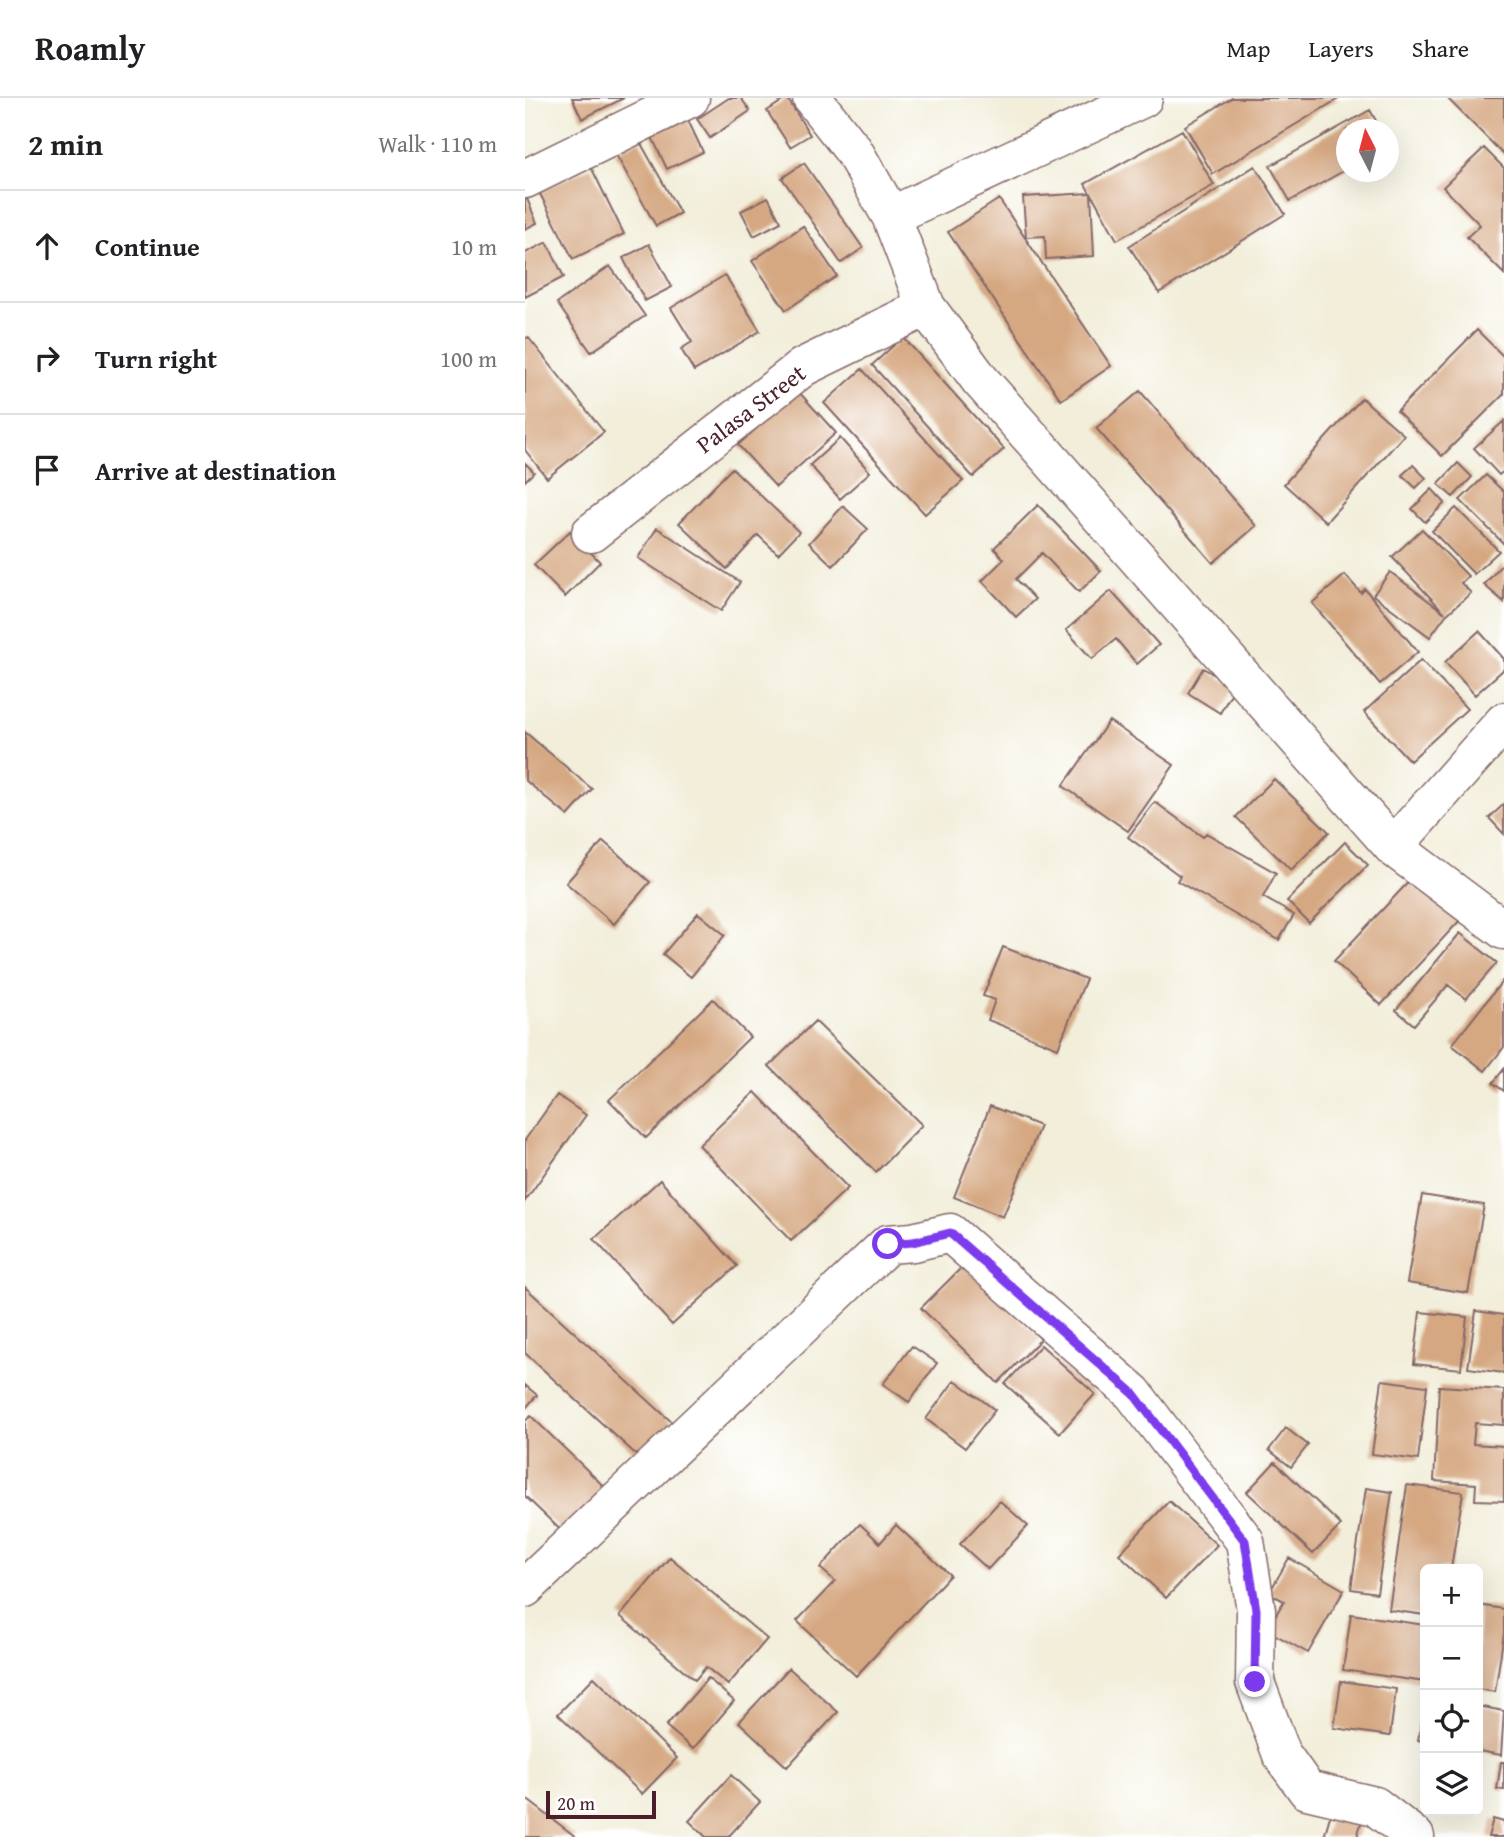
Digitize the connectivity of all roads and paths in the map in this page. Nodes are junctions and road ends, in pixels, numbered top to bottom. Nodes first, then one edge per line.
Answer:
1 (690, 98) edge
2 (811, 98) edge
3 (1143, 98) edge
4 (525, 179) edge
5 (891, 216) junction
6 (926, 307) junction
7 (590, 533) dead end
8 (1504, 722) edge
9 (1393, 847) junction
10 (1504, 930) edge
11 (525, 1588) edge
12 (1415, 1837) edge

1 - 4 street
2 - 5 street
3 - 5 street
5 - 6 street
6 - 7 street, Palasa Street
6 - 9 street
8 - 9 street
9 - 10 street
11 - 12 street

